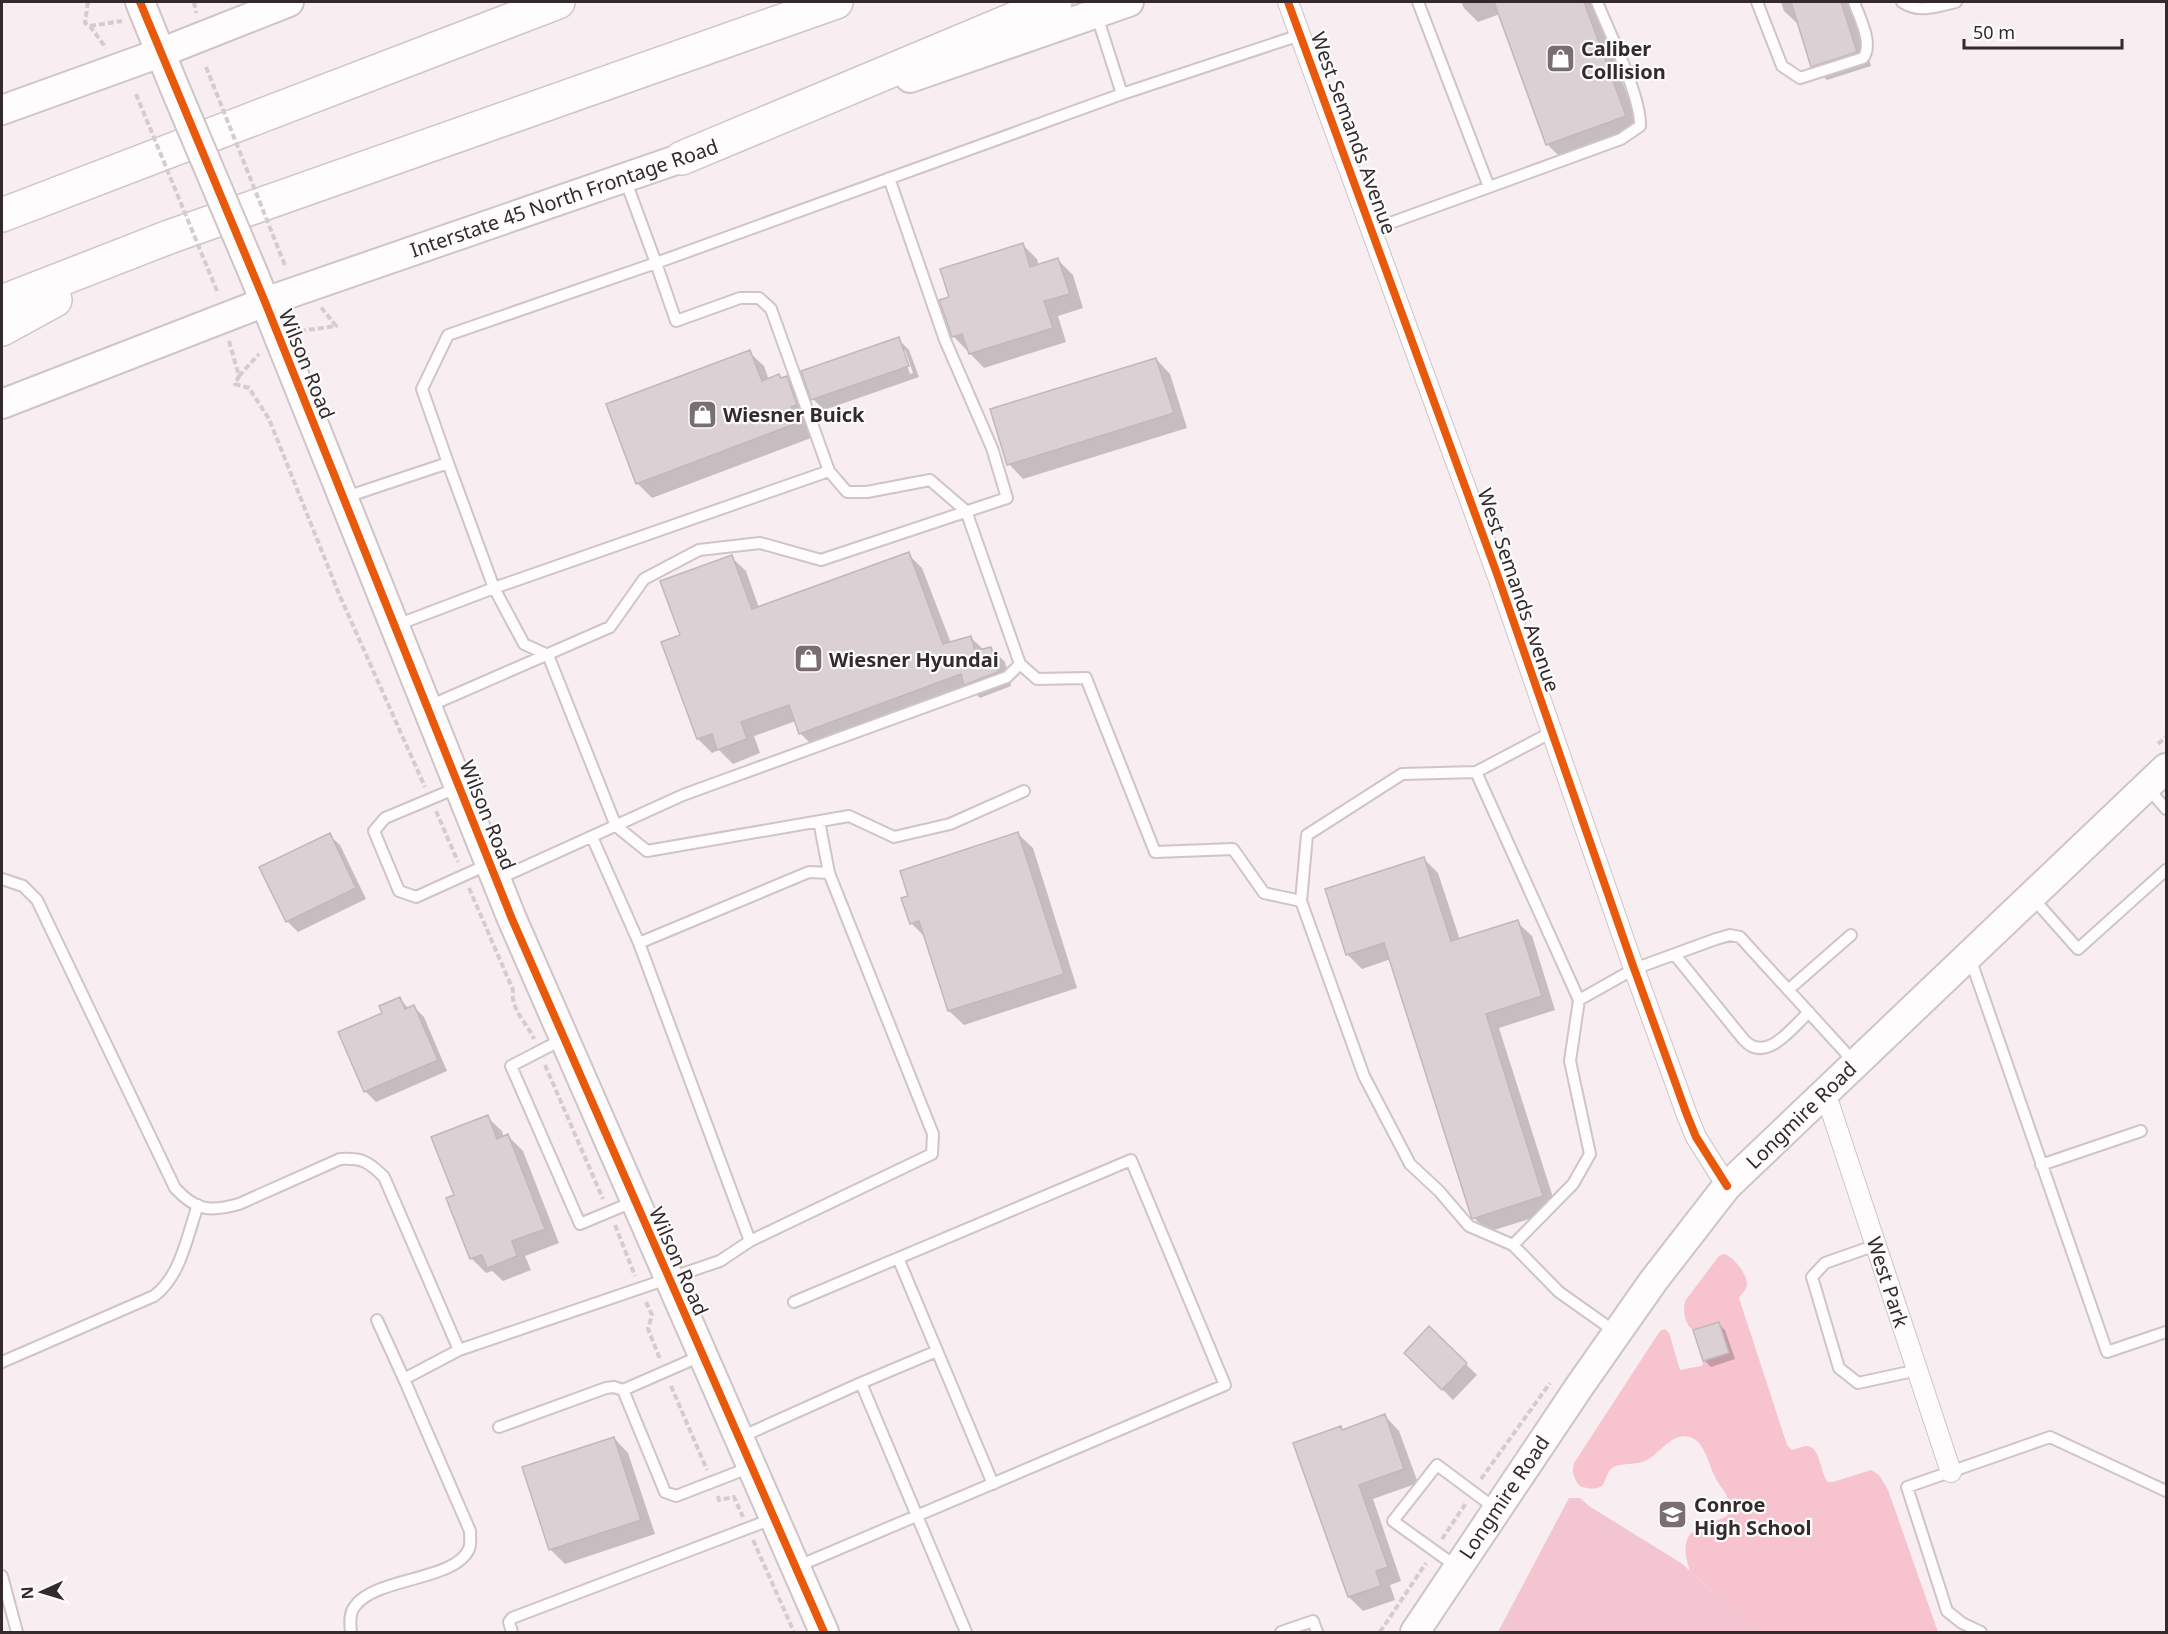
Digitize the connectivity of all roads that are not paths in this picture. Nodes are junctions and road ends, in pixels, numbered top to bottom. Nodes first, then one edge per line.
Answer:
1 (140, 2) edge
2 (289, 2) edge
3 (558, 2) edge
4 (836, 2) edge
5 (1055, 2) edge
6 (1129, 2) edge
7 (1288, 2) edge
8 (1418, 2) edge
9 (1597, 2) edge
10 (1757, 2) edge
11 (1854, 2) edge
12 (1902, 2) edge
13 (1956, 2) edge
14 (1096, 13) junction
15 (1300, 35) junction
16 (160, 53) junction
17 (1122, 94) junction
18 (2, 110) edge
19 (682, 158) junction
20 (98, 178) junction
21 (624, 178) junction
22 (890, 178) junction
23 (1489, 187) junction
24 (2, 204) edge
25 (2, 215) edge
26 (1371, 230) junction
27 (169, 237) junction
28 (656, 263) junction
29 (2, 302) edge
30 (265, 302) junction
31 (2, 329) edge
32 (2, 404) edge
33 (448, 463) junction
34 (829, 471) junction
35 (344, 498) junction
36 (966, 511) junction
37 (494, 588) junction
38 (394, 626) junction
39 (548, 655) junction
40 (1020, 664) junction
41 (427, 707) junction
42 (1552, 732) junction
43 (1476, 772) junction
44 (2156, 777) edge
45 (459, 787) junction
46 (1024, 791) dead end
47 (2166, 809) edge
48 (819, 821) junction
49 (616, 826) junction
50 (592, 837) junction
51 (2166, 870) edge
52 (483, 873) junction
53 (829, 873) junction
54 (2, 879) edge
55 (2030, 896) junction
56 (1301, 901) junction
57 (1851, 935) dead end
58 (639, 943) junction
59 (1969, 954) junction
60 (1675, 955) junction
61 (1634, 969) junction
62 (1788, 990) junction
63 (1579, 1000) junction
64 (1809, 1012) junction
65 (564, 1039) junction
66 (1855, 1063) junction
67 (1825, 1092) junction
68 (2140, 1131) dead end
69 (2041, 1165) junction
70 (1727, 1186) junction
71 (635, 1201) junction
72 (198, 1205) junction
73 (750, 1240) junction
74 (1513, 1245) junction
75 (1876, 1245) junction
76 (898, 1258) junction
77 (670, 1279) junction
78 (794, 1302) dead end
79 (377, 1320) dead end
80 (2166, 1332) edge
81 (1617, 1333) junction
82 (459, 1350) junction
83 (937, 1351) junction
84 (703, 1355) junction
85 (2, 1362) edge
86 (1918, 1371) junction
87 (404, 1379) junction
88 (861, 1383) junction
89 (623, 1390) junction
90 (499, 1427) dead end
91 (739, 1438) junction
92 (752, 1467) junction
93 (1952, 1472) junction
94 (993, 1484) junction
95 (2166, 1491) edge
96 (1496, 1509) junction
97 (917, 1516) junction
98 (774, 1518) junction
99 (796, 1567) junction
100 (1457, 1568) junction
101 (2, 1576) edge
102 (17, 1632) edge
103 (351, 1632) edge
104 (512, 1632) edge
105 (824, 1632) edge
106 (966, 1632) edge
107 (1281, 1632) edge
108 (1317, 1632) edge
109 (1415, 1632) edge
110 (1981, 1632) edge

1 - 16 main road, Wilson Road
2 - 16 main road
3 - 20 highway
4 - 27 highway
5 - 19 highway
6 - 14 main road, Interstate 45 North Frontage Road
7 - 15 street, West Semands Avenue
8 - 23 lane
9 - 23 lane
10 - 11 lane
12 - 13 lane
14 - 17 lane
14 - 19 main road, Interstate 45 North Frontage Road
15 - 17 lane
15 - 26 street, West Semands Avenue
16 - 18 main road
16 - 30 main road, Wilson Road, bridge
17 - 22 lane
19 - 21 main road, Interstate 45 North Frontage Road
20 - 24 highway
20 - 25 highway
21 - 28 lane
21 - 30 main road, Interstate 45 North Frontage Road
22 - 28 lane
22 - 36 lane
23 - 26 lane
26 - 42 street, West Semands Avenue
27 - 29 highway
27 - 31 highway
28 - 33 lane
28 - 34 lane
30 - 32 main road, Interstate 45 North Frontage Road
30 - 35 main road, Wilson Road
33 - 35 lane
33 - 37 lane
34 - 36 lane
34 - 37 lane
35 - 38 main road, Wilson Road
36 - 39 lane
36 - 40 lane
37 - 38 lane
37 - 39 lane
38 - 41 main road, Wilson Road
39 - 41 lane
39 - 49 lane
40 - 49 lane
40 - 56 lane
41 - 45 main road, Wilson Road
42 - 43 lane
42 - 61 street, West Semands Avenue
43 - 56 lane
43 - 63 lane
44 - 47 lane
44 - 55 main road, Longmire Road
45 - 52 main road, Wilson Road
45 - 52 lane
46 - 48 lane
48 - 49 lane
48 - 53 lane
49 - 50 lane
50 - 52 lane
50 - 58 lane
51 - 55 lane
52 - 65 main road, Wilson Road
53 - 58 lane
53 - 73 lane
54 - 72 lane
55 - 59 main road, Longmire Road
56 - 74 lane
57 - 62 lane
58 - 73 lane
59 - 66 main road, Longmire Road
59 - 69 lane
60 - 61 lane
60 - 62 lane
60 - 64 lane
61 - 63 lane
61 - 70 street, West Semands Avenue
62 - 64 lane
63 - 74 lane
64 - 66 lane
65 - 71 main road, Wilson Road
65 - 71 lane
66 - 67 main road, Longmire Road
67 - 70 main road, Longmire Road
67 - 75 street, West Park
68 - 69 lane
69 - 80 lane
70 - 81 main road, Longmire Road
71 - 77 main road, Wilson Road
72 - 82 lane
72 - 85 lane
73 - 77 lane
74 - 81 lane
75 - 86 street, West Park
75 - 86 lane
76 - 78 lane
76 - 83 lane
76 - 94 lane
77 - 82 lane
77 - 84 main road, Wilson Road
79 - 87 lane
81 - 96 main road, Longmire Road
82 - 87 lane
83 - 88 lane
83 - 94 lane
84 - 89 lane
84 - 91 main road, Wilson Road
86 - 93 street, West Park
87 - 103 lane
88 - 91 lane
88 - 97 lane
89 - 90 lane
89 - 92 lane
91 - 92 main road, Wilson Road
92 - 98 main road, Wilson Road
93 - 95 lane
93 - 110 lane
94 - 97 lane
96 - 100 main road, Longmire Road
96 - 100 lane
97 - 99 lane
97 - 106 lane
98 - 99 main road, Wilson Road
98 - 104 lane
99 - 105 main road, Wilson Road
100 - 109 main road, Longmire Road
101 - 102 lane
107 - 108 lane

